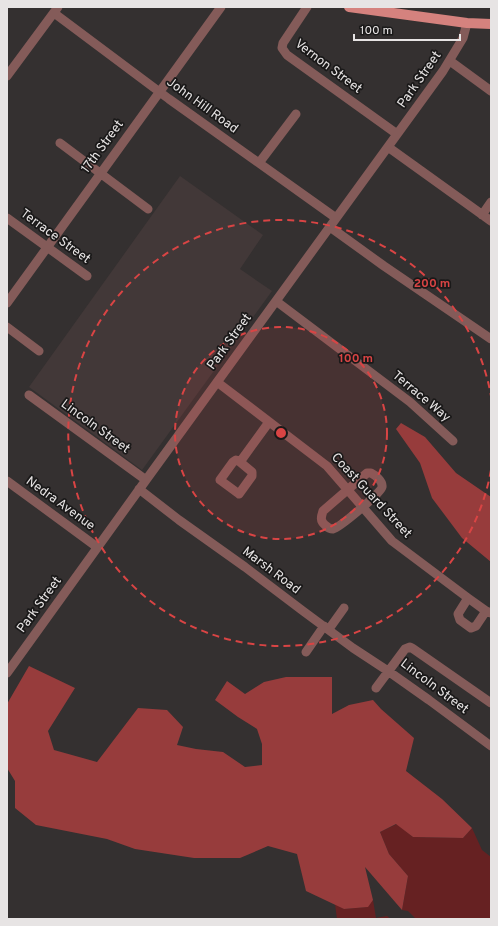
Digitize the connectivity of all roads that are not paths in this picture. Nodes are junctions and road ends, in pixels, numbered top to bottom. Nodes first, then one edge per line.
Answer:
1 (221, 7) edge
2 (307, 7) edge
3 (349, 7) edge
4 (56, 10) edge
5 (467, 23) junction
6 (491, 24) edge
7 (450, 61) junction
8 (7, 76) edge
9 (491, 91) edge
10 (160, 92) junction
11 (296, 114) dead end
12 (397, 134) junction
13 (60, 143) dead end
14 (388, 147) junction
15 (259, 163) junction
16 (101, 173) junction
17 (491, 202) edge
18 (148, 209) dead end
19 (482, 215) junction
20 (7, 218) edge
21 (336, 218) junction
22 (491, 222) edge
23 (330, 227) junction
24 (47, 247) junction
25 (87, 276) dead end
26 (276, 301) junction
27 (7, 303) edge
28 (7, 327) edge
29 (491, 340) edge
30 (39, 351) dead end
31 (217, 382) junction
32 (29, 395) dead end
33 (269, 422) junction
34 (453, 441) dead end
35 (240, 462) dead end
36 (146, 480) junction
37 (7, 481) edge
38 (140, 489) junction
39 (348, 490) junction
40 (362, 507) junction
41 (97, 547) junction
42 (468, 598) junction
43 (344, 608) dead end
44 (489, 612) edge
45 (326, 628) junction
46 (306, 652) dead end
47 (388, 671) junction
48 (7, 672) edge
49 (376, 688) dead end
50 (491, 703) edge
51 (491, 746) edge

1 - 10 street, 17th Street
2 - 12 street, Vernon Street
3 - 5 main road
4 - 8 street
4 - 10 street, John Hill Road
5 - 6 main road
5 - 7 street, Park Street
7 - 9 street
7 - 12 street, Park Street
10 - 15 street, John Hill Road
10 - 16 street, 17th Street
11 - 15 street
12 - 14 street, Park Street
13 - 16 street
14 - 19 street
14 - 21 street, Park Street
15 - 21 street, John Hill Road
16 - 18 street
16 - 24 street, 17th Street
17 - 19 street
19 - 22 street
20 - 24 street, Terrace Street
21 - 23 street, Park Street
23 - 26 street, Park Street
23 - 29 street
24 - 25 street, Terrace Street
24 - 27 street, 17th Street
26 - 31 street, Park Street
26 - 34 street, Terrace Way
28 - 30 street
31 - 33 street, Coast Guard Street
31 - 36 street, Park Street
32 - 36 street, Lincoln Street
33 - 35 street
33 - 39 street, Coast Guard Street
36 - 38 street, Park Street
37 - 41 street, Nedra Avenue
38 - 41 street, Park Street
38 - 45 street, Marsh Road
39 - 40 street, Coast Guard Street
39 - 40 street
39 - 40 street
40 - 42 street, Coast Guard Street
41 - 48 street, Park Street
42 - 44 street, Coast Guard Street
42 - 44 street
43 - 45 street
45 - 46 street
45 - 47 street, Marsh Road
47 - 49 street
47 - 50 street, Lincoln Street
47 - 51 street, Lincoln Street

